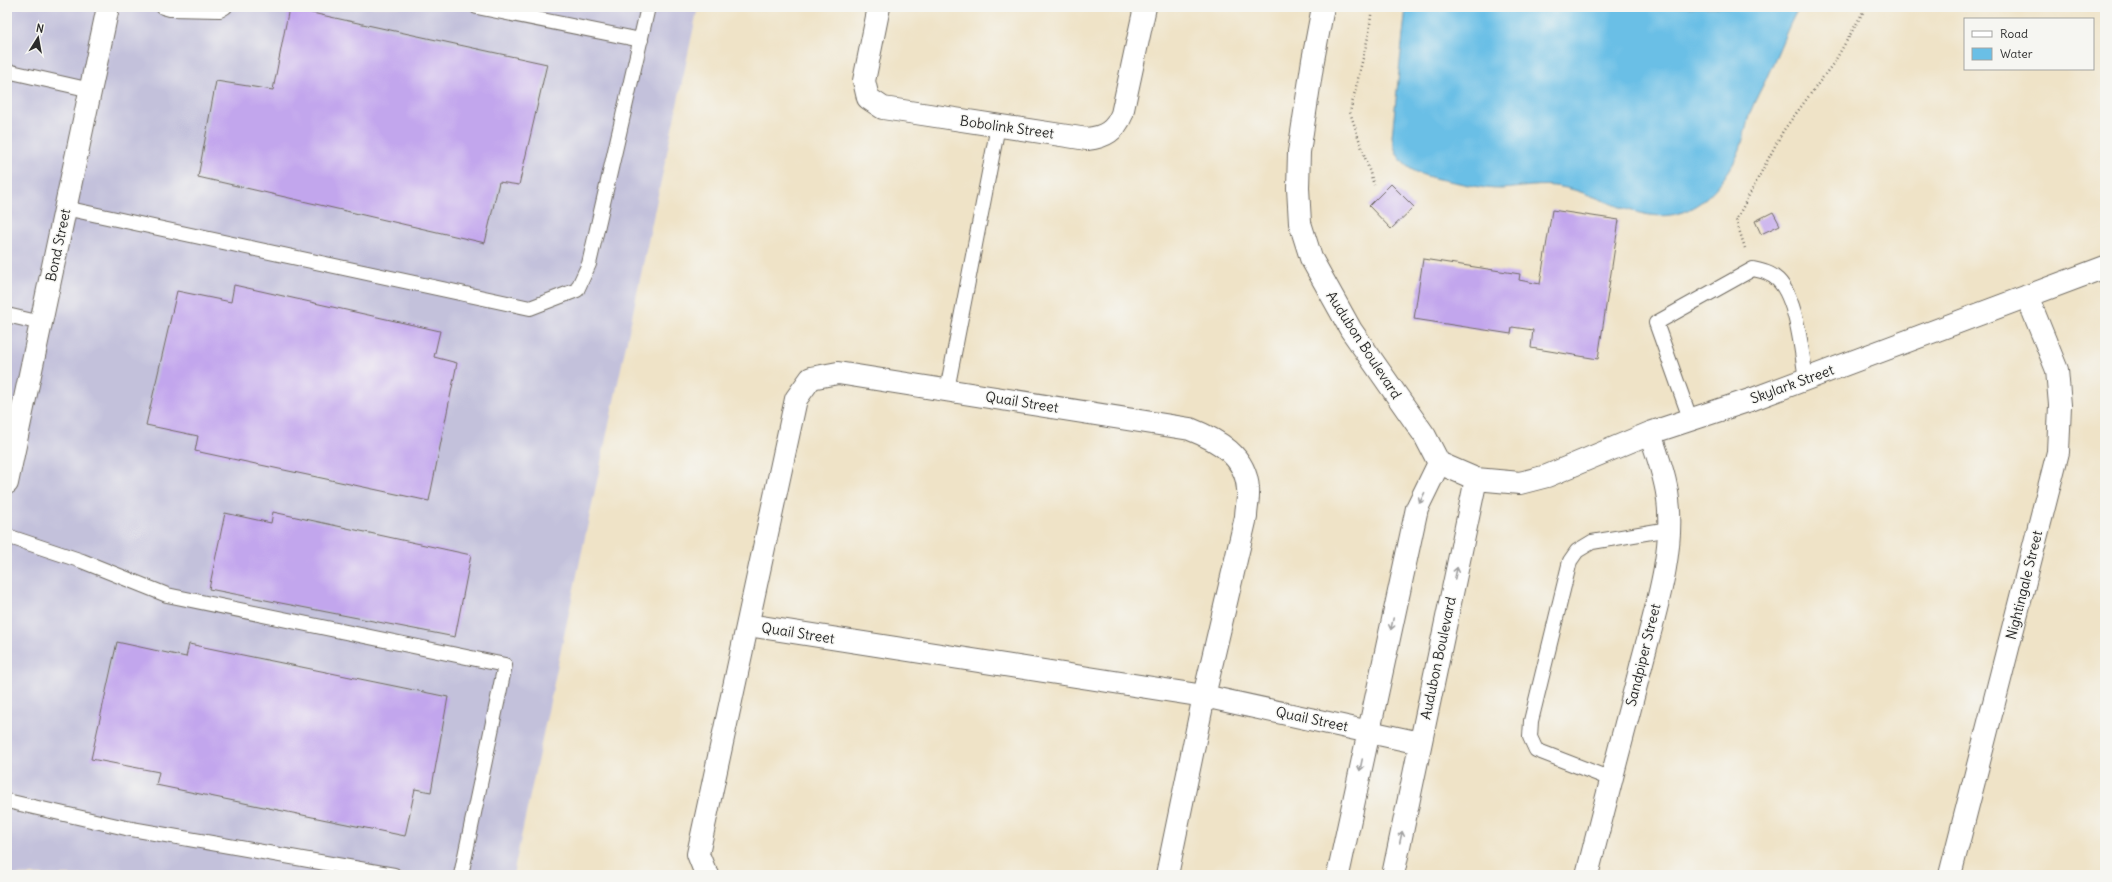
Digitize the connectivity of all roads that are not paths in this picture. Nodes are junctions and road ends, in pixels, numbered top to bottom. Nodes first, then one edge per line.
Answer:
1 (108, 7) edge
2 (162, 7) edge
3 (225, 7) edge
4 (477, 7) edge
5 (648, 7) edge
6 (879, 7) edge
7 (1145, 7) edge
8 (1323, 7) edge
9 (641, 40) junction
10 (7, 71) edge
11 (91, 90) junction
12 (998, 126) junction
13 (65, 208) junction
14 (2105, 267) edge
15 (2027, 296) junction
16 (7, 315) edge
17 (41, 323) junction
18 (1806, 380) junction
19 (947, 390) junction
20 (1691, 421) junction
21 (1650, 433) junction
22 (1440, 463) junction
23 (1476, 479) junction
24 (7, 483) edge
25 (1669, 528) junction
26 (7, 536) edge
27 (748, 625) junction
28 (1204, 696) junction
29 (1368, 731) junction
30 (1420, 743) junction
31 (1612, 779) junction
32 (7, 801) edge
33 (394, 875) edge
34 (461, 875) edge
35 (708, 875) edge
36 (1167, 875) edge
37 (1338, 875) edge
38 (1393, 875) edge
39 (1587, 875) edge
40 (1950, 875) edge

1 - 11 street, Bond Street
2 - 3 lane
4 - 9 lane
5 - 9 lane
6 - 12 street, Bobolink Street
7 - 12 street, Bobolink Street
8 - 22 street, Audubon Boulevard
9 - 13 lane
10 - 11 lane
11 - 13 street, Bond Street
12 - 19 lane
13 - 17 street, Bond Street
14 - 15 street, Skylark Street
15 - 18 street, Skylark Street
15 - 40 street, Nightingale Street
16 - 17 lane
17 - 24 street, Bond Street
18 - 20 street, Skylark Street
18 - 20 lane
19 - 27 street, Quail Street
19 - 28 street, Quail Street
20 - 21 street, Skylark Street
21 - 23 street, Skylark Street
21 - 25 street, Sandpiper Street
22 - 23 street
22 -> 29 street
30 -> 23 street, Audubon Boulevard
25 - 31 street, Sandpiper Street
25 - 31 lane
26 - 34 lane
27 - 28 street, Quail Street
27 - 35 street, Quail Street
28 - 29 street, Quail Street
28 - 36 street, Quail Street
29 - 30 street, Quail Street
29 -> 37 street
38 -> 30 street, Audubon Boulevard
31 - 39 street, Sandpiper Street
32 - 33 lane

